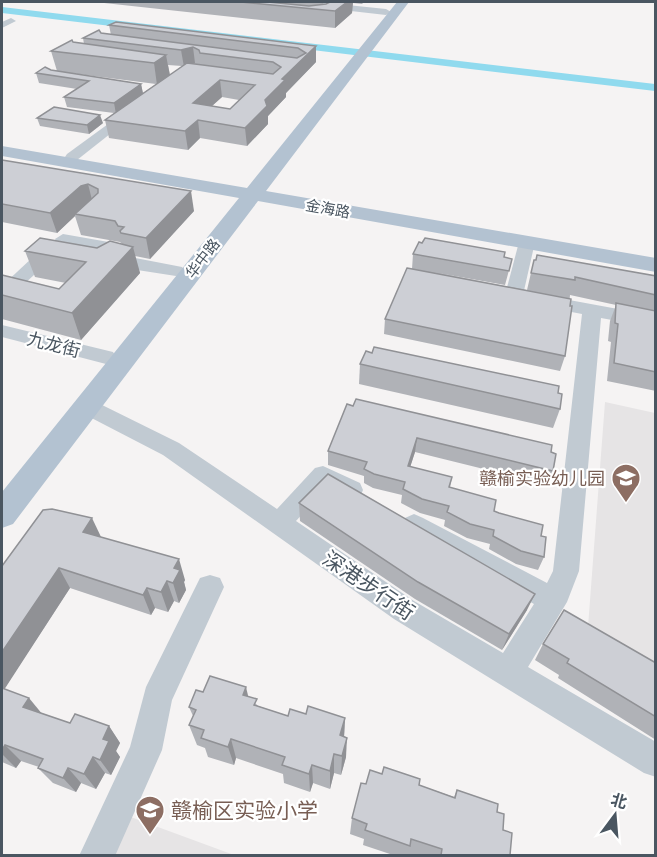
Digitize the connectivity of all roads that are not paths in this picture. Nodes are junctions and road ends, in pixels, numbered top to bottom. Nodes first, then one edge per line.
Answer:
1 (298, 2) edge
2 (394, 5) edge
3 (335, 7) junction
4 (326, 15) edge
5 (137, 106) edge
6 (96, 117) edge
7 (119, 120) junction
8 (2, 145) edge
9 (2, 151) edge
10 (72, 157) junction
11 (248, 191) junction
12 (79, 225) edge
13 (63, 239) junction
14 (526, 242) junction
15 (44, 256) junction
16 (656, 257) edge
17 (65, 260) edge
18 (656, 265) edge
19 (176, 271) junction
20 (491, 291) edge
21 (4, 292) edge
22 (514, 296) junction
23 (592, 310) junction
24 (656, 322) edge
25 (2, 331) edge
26 (106, 357) junction
27 (86, 406) junction
28 (2, 486) edge
29 (2, 515) edge
30 (279, 523) junction
31 (210, 587) dead end
32 (552, 600) junction
33 (508, 672) junction
34 (656, 761) edge
35 (97, 855) edge

1 - 3 street
2 - 3 street
2 - 11 main road, 华中路
3 - 4 street
5 - 7 street
6 - 7 street
7 - 10 street
8 - 10 main road, 金海路
9 - 11 main road, 金海路
10 - 11 main road, 金海路
11 - 14 main road, 金海路
11 - 16 main road, 金海路
11 - 19 main road, 华中路
11 - 27 main road, 华中路
12 - 13 street
13 - 15 street
13 - 19 street
14 - 18 main road, 金海路
14 - 22 street
15 - 17 street
15 - 21 street
19 - 26 main road, 华中路
20 - 22 street
22 - 23 street
23 - 24 street
23 - 32 street
25 - 26 street, 九龙街
26 - 28 main road, 华中路
27 - 29 main road, 华中路
27 - 30 street, 深港步行街
30 - 32 street
30 - 33 street, 深港步行街
31 - 35 street
32 - 33 street
33 - 34 street, 深港步行街

